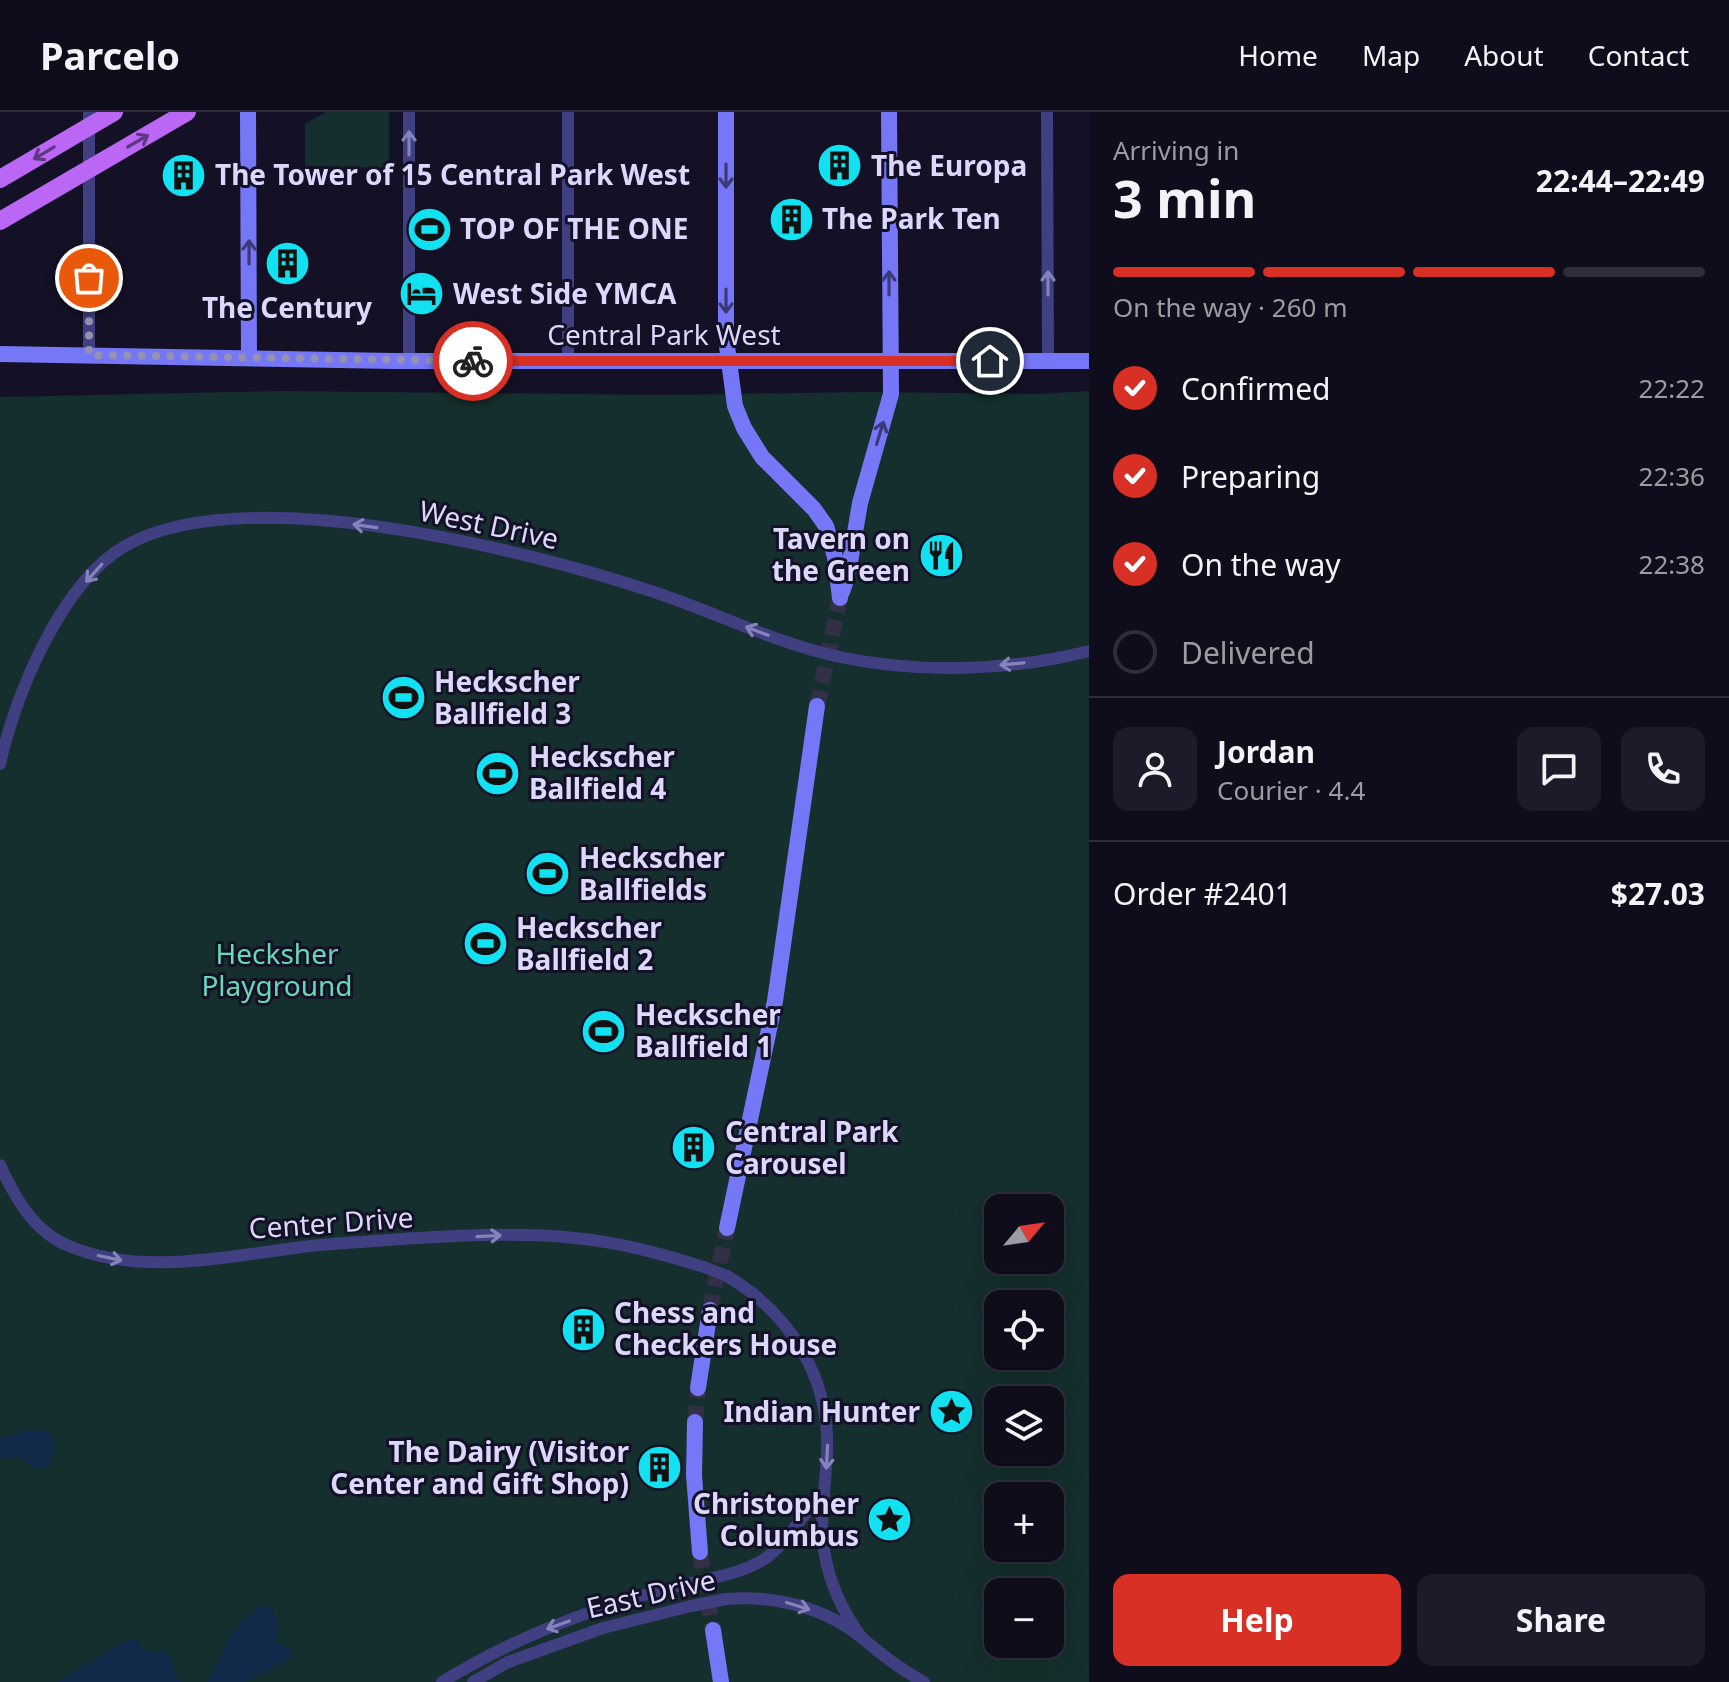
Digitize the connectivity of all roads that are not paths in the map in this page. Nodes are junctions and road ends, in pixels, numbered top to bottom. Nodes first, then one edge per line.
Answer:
1 (114, 112) edge
2 (187, 112) edge
3 (248, 112) edge
4 (409, 112) edge
5 (568, 112) edge
6 (726, 112) edge
7 (889, 112) edge
8 (1047, 112) edge
9 (89, 119) edge
10 (89, 170) junction
11 (0, 179) edge
12 (0, 221) edge
13 (0, 354) edge
14 (89, 355) junction
15 (249, 358) junction
16 (409, 361) junction
17 (568, 361) junction
18 (728, 361) junction
19 (890, 361) junction
20 (1048, 361) junction
21 (1089, 361) edge
22 (1089, 651) edge
23 (817, 706) tunnel mouth
24 (0, 764) edge
25 (0, 1165) edge
26 (727, 1228) tunnel mouth
27 (710, 1310) tunnel mouth
28 (698, 1388) tunnel mouth
29 (695, 1422) tunnel mouth
30 (824, 1494) junction
31 (700, 1552) tunnel mouth
32 (713, 1630) tunnel mouth
33 (862, 1638) junction
34 (443, 1681) edge
35 (473, 1682) edge
36 (721, 1682) edge
37 (924, 1682) edge

1 - 9 main road
10 -> 2 main road
15 -> 3 main road
16 -> 4 street
5 - 17 street
6 -> 18 main road
19 -> 7 main road
20 -> 8 street
9 - 10 street
9 -> 11 main road
10 - 12 main road
10 - 14 street
13 - 14 main road, Central Park West
14 - 15 main road, Central Park West
15 - 16 main road, Central Park West
16 - 17 main road, Central Park West
17 - 18 main road, Central Park West
18 - 19 main road, Central Park West
18 -> 19 main road
19 - 20 main road, Central Park West
20 - 21 main road, Central Park West
22 -> 24 street, West Drive
23 - 26 main road
25 -> 30 street, Center Drive, bridge
27 - 28 main road
29 - 31 main road
30 - 33 street
30 -> 34 street, bridge
32 - 36 main road
35 -> 33 street, East Drive, bridge
33 - 37 street, East Drive

